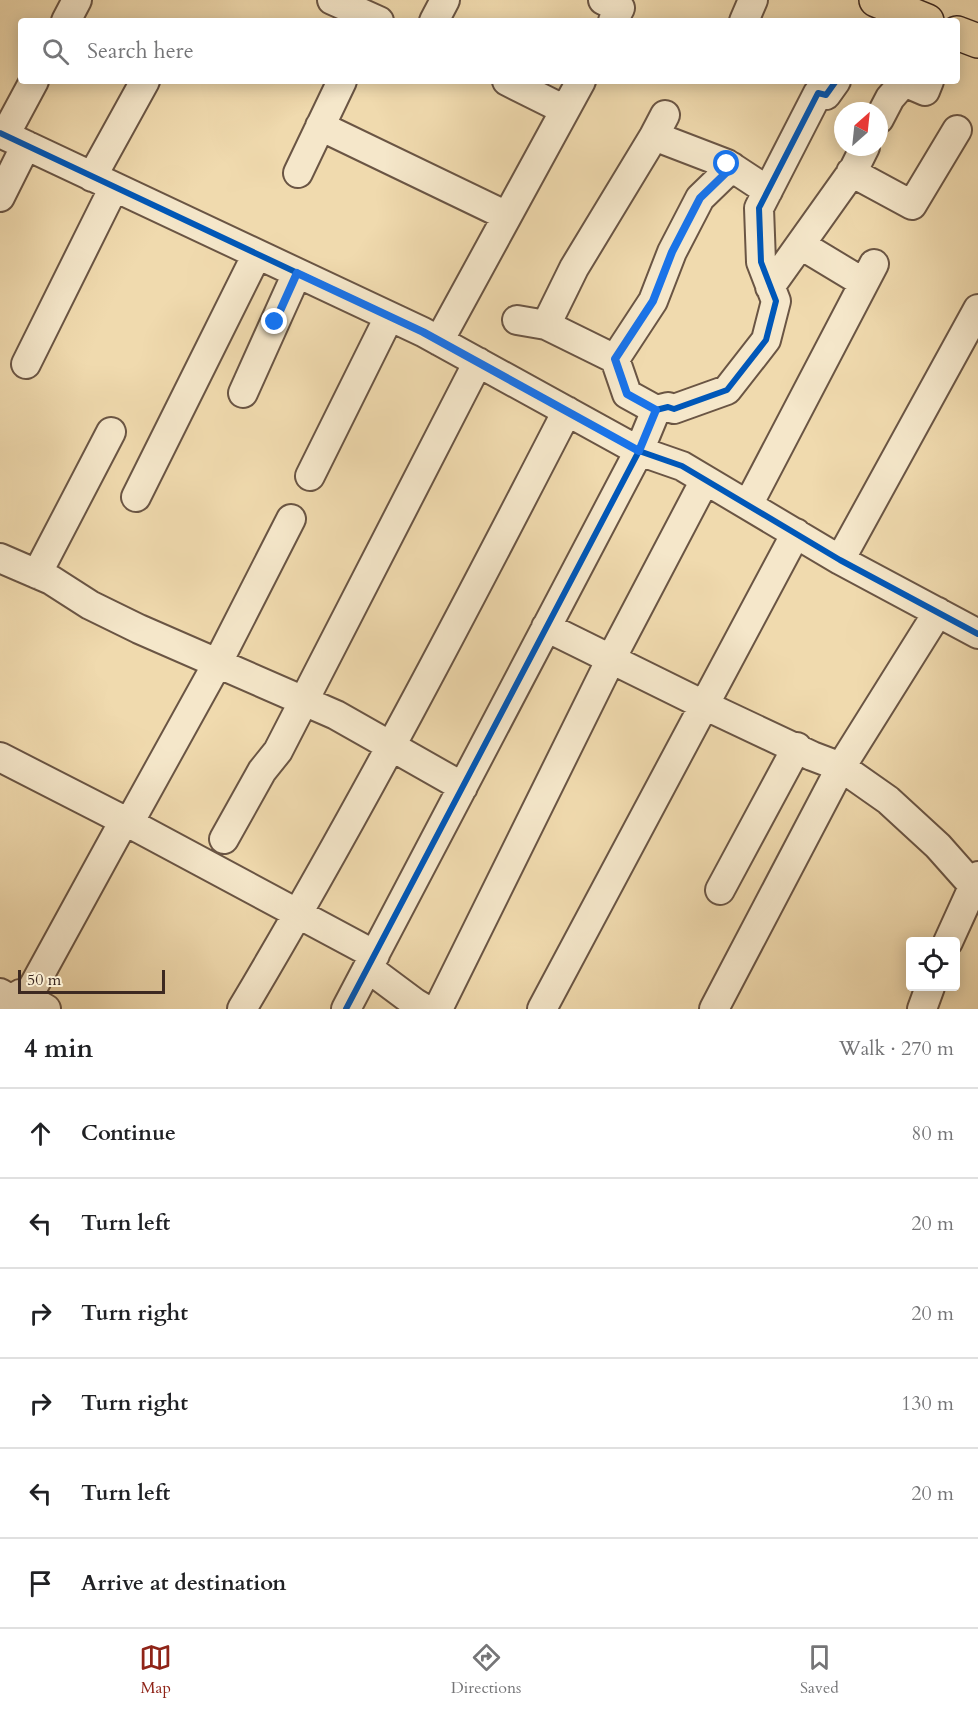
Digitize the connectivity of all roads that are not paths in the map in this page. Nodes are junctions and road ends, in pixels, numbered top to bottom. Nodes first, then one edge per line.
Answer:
1 (77, 0) edge
2 (332, 0) edge
3 (445, 0) edge
4 (603, 0) edge
5 (753, 0) edge
6 (68, 18) edge
7 (370, 18) edge
8 (436, 18) edge
9 (615, 18) edge
10 (745, 18) edge
11 (960, 34) edge
12 (978, 41) edge
13 (33, 84) edge
14 (144, 84) edge
15 (341, 84) edge
16 (513, 84) edge
17 (579, 84) edge
18 (902, 84) edge
19 (909, 84) edge
20 (928, 84) edge
21 (817, 85) edge
22 (888, 102) edge
23 (565, 110) junction
24 (320, 126) junction
25 (957, 130) dead end
26 (10, 138) edge
27 (860, 156) edge
28 (732, 167) junction
29 (851, 172) junction
30 (298, 173) dead end
31 (103, 182) junction
32 (768, 191) junction
33 (0, 197) edge
34 (507, 216) junction
35 (801, 245) junction
36 (257, 254) junction
37 (297, 273) junction
38 (770, 287) junction
39 (978, 309) edge
40 (389, 316) junction
41 (518, 320) dead end
42 (546, 325) junction
43 (439, 341) junction
44 (615, 359) junction
45 (478, 362) junction
46 (26, 364) dead end
47 (243, 393) dead end
48 (656, 410) junction
49 (567, 411) junction
50 (111, 432) dead end
51 (639, 451) junction
52 (310, 476) dead end
53 (705, 480) junction
54 (136, 497) dead end
55 (748, 505) junction
56 (291, 519) dead end
57 (796, 533) junction
58 (0, 558) edge
59 (840, 560) junction
60 (37, 574) junction
61 (938, 612) junction
62 (546, 627) junction
63 (978, 634) edge
64 (611, 659) junction
65 (217, 664) junction
66 (303, 702) junction
67 (704, 705) junction
68 (391, 747) junction
69 (797, 747) junction
70 (0, 757) edge
71 (841, 767) junction
72 (463, 787) junction
73 (127, 822) junction
74 (224, 839) dead end
75 (976, 884) edge
76 (720, 890) dead end
77 (299, 914) junction
78 (950, 937) edge
79 (372, 962) junction
80 (929, 991) edge
81 (24, 1000) edge
82 (422, 1008) edge
83 (242, 1009) edge
84 (346, 1009) edge
85 (542, 1009) edge
86 (714, 1009) edge
87 (922, 1009) edge

1 - 6 street
2 - 7 street
3 - 8 street
4 - 9 street
5 - 10 street
11 - 12 main road
13 - 26 street
14 - 31 street
15 - 24 street
16 - 23 street
17 - 23 street
18 - 22 street
19 - 20 street
21 - 32 street
23 - 34 street
24 - 30 street
24 - 34 street
25 - 29 street
26 - 31 street
26 - 33 street
27 - 29 street
28 - 32 street
28 - 42 street
28 - 44 street
29 - 35 street
31 - 36 street
31 - 46 street
32 - 38 street
34 - 43 street
35 - 38 street
35 - 55 street
36 - 37 street
36 - 54 street
37 - 40 street
37 - 47 street
38 - 48 street
39 - 59 street
40 - 43 street
40 - 52 street
41 - 42 street
42 - 44 street
43 - 45 street
44 - 48 street
45 - 49 street
45 - 66 street
48 - 51 street
49 - 51 street
49 - 68 street
50 - 60 street
51 - 53 street
51 - 62 street
53 - 55 street
53 - 64 street
55 - 57 street
56 - 65 street
57 - 59 street
57 - 67 street
58 - 60 street
59 - 61 street
60 - 65 street
61 - 63 street
61 - 71 street
62 - 64 street
62 - 72 street
64 - 67 street
64 - 82 street
65 - 66 street
65 - 73 street
66 - 68 street
66 - 74 street
67 - 69 street
67 - 85 street
68 - 72 street
68 - 77 street
69 - 71 street
69 - 76 street
70 - 73 street
71 - 75 street
71 - 86 street
72 - 79 street
73 - 77 street
73 - 81 street
75 - 78 street
77 - 79 street
77 - 83 street
79 - 82 street
79 - 84 street
80 - 87 street

